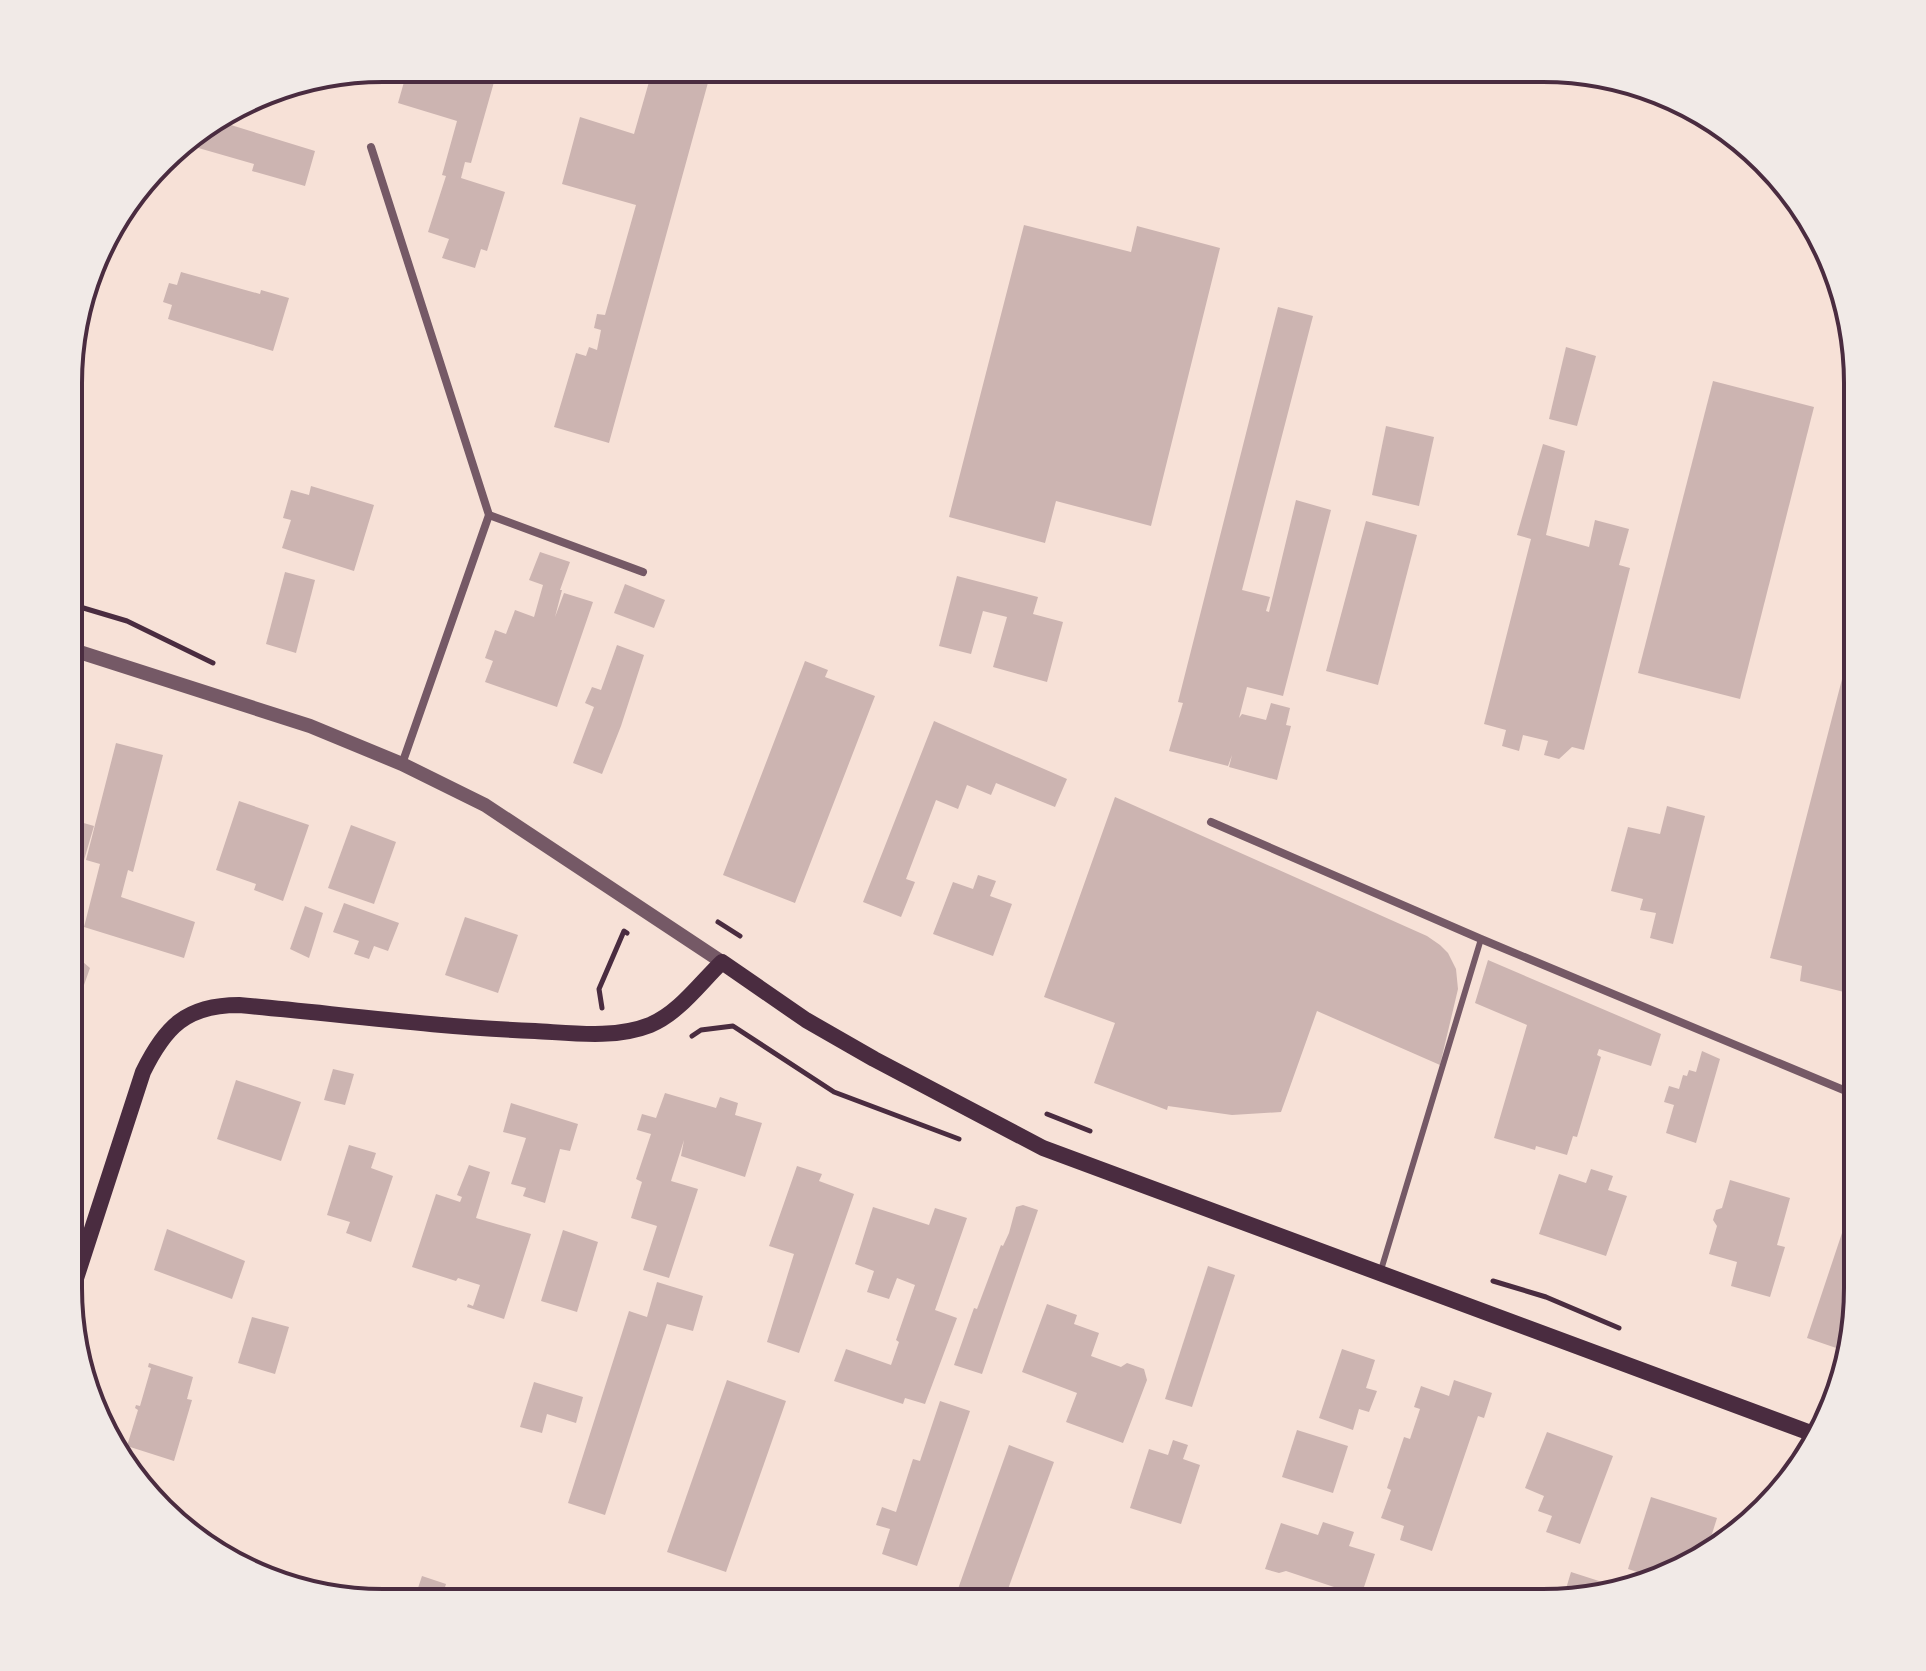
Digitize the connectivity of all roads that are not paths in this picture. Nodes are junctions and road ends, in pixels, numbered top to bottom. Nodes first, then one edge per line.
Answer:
1 (371, 147) dead end
2 (489, 515) junction
3 (643, 572) dead end
4 (82, 653) edge
5 (402, 764) junction
6 (1211, 822) dead end
7 (1481, 939) junction
8 (722, 962) junction
9 (1844, 1090) edge
10 (82, 1260) edge
11 (1380, 1273) junction
12 (1807, 1432) edge

1 - 2 street
2 - 3 street
2 - 5 street
4 - 5 street
5 - 8 street
6 - 7 street
7 - 9 street
7 - 11 lane
8 - 10 main road
8 - 11 main road
11 - 12 main road

